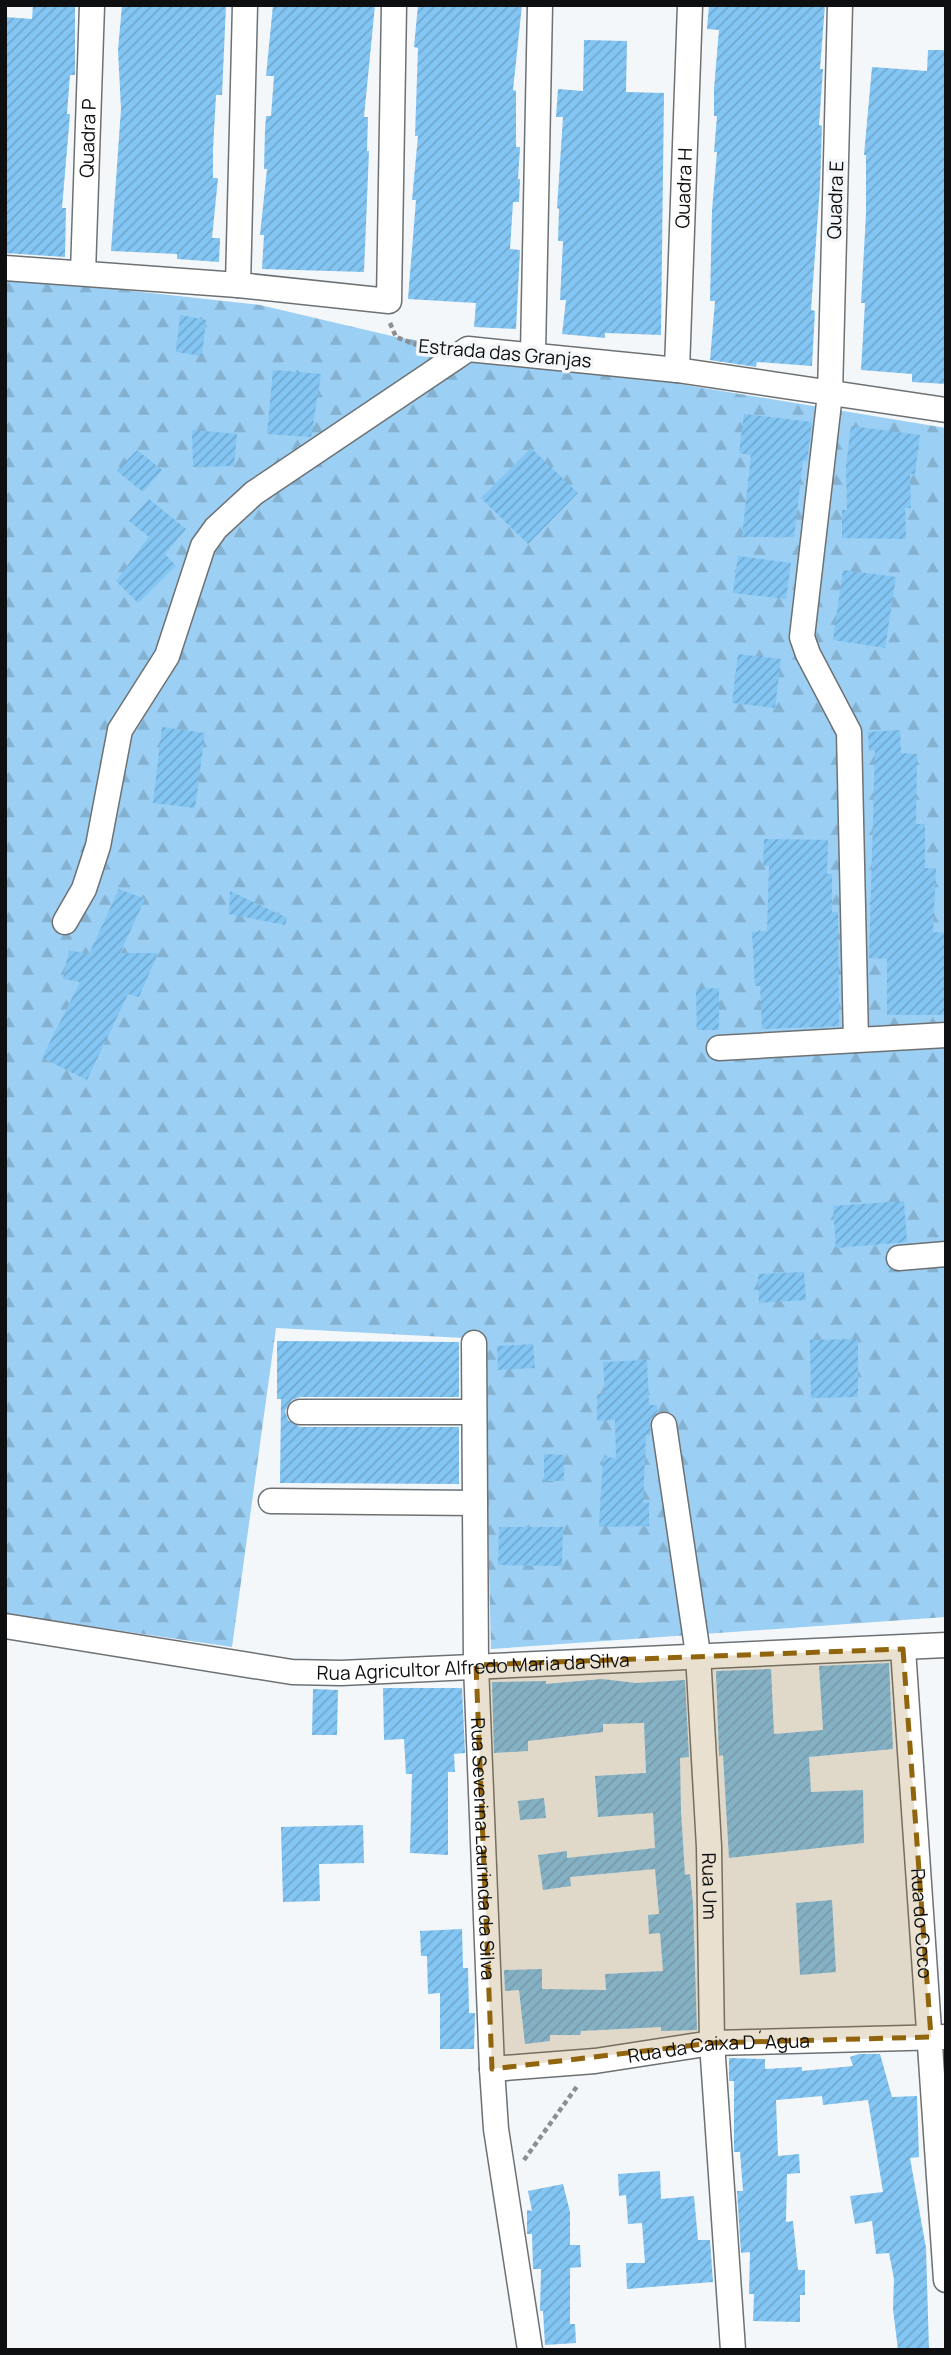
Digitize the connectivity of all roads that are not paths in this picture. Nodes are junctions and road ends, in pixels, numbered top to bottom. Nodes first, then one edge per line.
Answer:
1 (92, 5) edge
2 (244, 5) edge
3 (394, 5) edge
4 (540, 5) edge
5 (690, 5) edge
6 (840, 5) edge
7 (5, 268) edge
8 (83, 273) junction
9 (238, 285) junction
10 (533, 354) junction
11 (677, 370) junction
12 (830, 394) junction
13 (946, 410) edge
14 (65, 922) dead end
15 (946, 1035) edge
16 (856, 1040) junction
17 (719, 1048) dead end
18 (946, 1254) edge
19 (900, 1258) dead end
20 (474, 1343) dead end
21 (300, 1412) dead end
22 (474, 1412) junction
23 (664, 1425) dead end
24 (271, 1501) dead end
25 (475, 1503) junction
26 (5, 1626) edge
27 (946, 1645) edge
28 (903, 1649) junction
29 (698, 1654) junction
30 (476, 1665) junction
31 (938, 2037) edge
32 (712, 2043) junction
33 (492, 2069) junction
34 (946, 2280) edge
35 (530, 2350) edge
36 (733, 2350) edge

1 - 8 street, Quadra P
2 - 9 street
3 - 9 street
4 - 10 street
5 - 11 street, Quadra H
6 - 12 street, Quadra E
7 - 8 street
8 - 9 street
10 - 11 street, Estrada das Granjas
10 - 14 street, Estrada das Granjas
11 - 12 street, Estrada das Granjas
12 - 13 street, Estrada das Granjas
12 - 16 street, Quadra E
15 - 16 street
16 - 17 street
18 - 19 street
20 - 22 street, Rua Severina Laurinda da Silva
21 - 22 street
22 - 25 street, Rua Severina Laurinda da Silva
23 - 29 street, Rua Um
24 - 25 street
25 - 30 street, Rua Severina Laurinda da Silva
26 - 30 street, Rua Agricultor Alfredo Maria da Silva
27 - 28 street, Rua Agricultor Alfredo Maria da Silva
28 - 29 street, Rua Agricultor Alfredo Maria da Silva
28 - 31 street, Rua do Coco
29 - 30 street, Rua Agricultor Alfredo Maria da Silva
29 - 32 street, Rua Um
30 - 33 street, Rua Severina Laurinda da Silva
31 - 32 street, Rua da Caixa D´Agua
31 - 34 street, Rua do Coco
32 - 33 street, Rua da Caixa D´Agua
32 - 36 street, Rua Um
33 - 35 street, Rua Severina Laurinda da Silva

